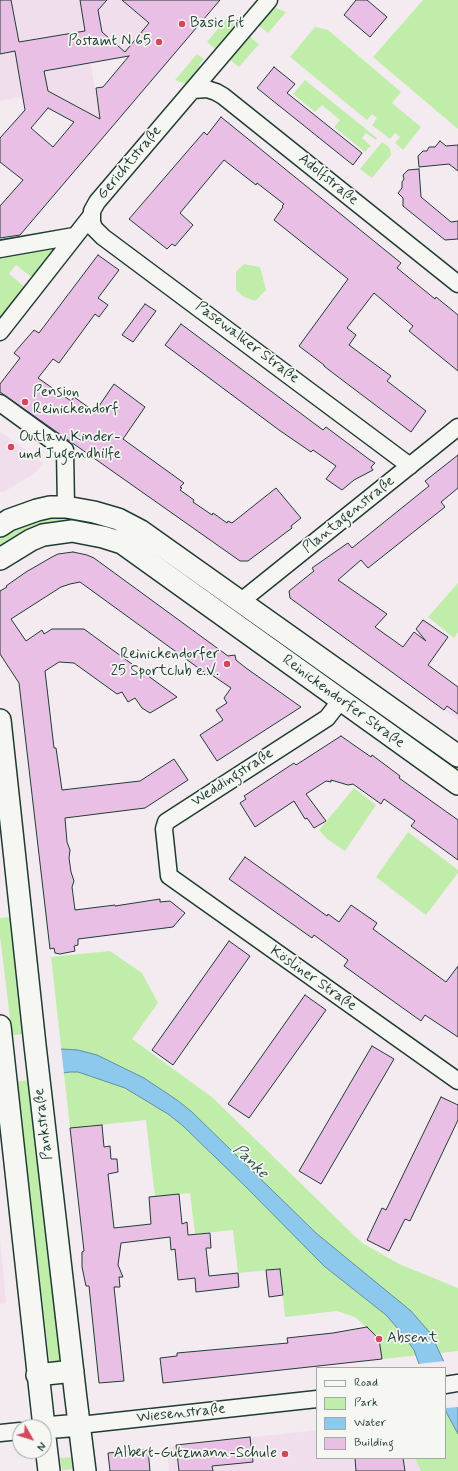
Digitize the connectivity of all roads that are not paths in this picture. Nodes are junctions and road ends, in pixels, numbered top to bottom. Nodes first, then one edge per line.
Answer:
1 (269, 0) edge
2 (193, 90) junction
3 (91, 216) junction
4 (74, 236) junction
5 (0, 249) edge
6 (458, 284) edge
7 (0, 332) edge
8 (0, 403) edge
9 (458, 427) edge
10 (410, 466) junction
11 (66, 507) junction
12 (0, 526) edge
13 (0, 559) edge
14 (240, 602) junction
15 (228, 619) junction
16 (341, 700) junction
17 (0, 720) edge
18 (458, 756) edge
19 (458, 784) edge
20 (169, 876) joint
21 (8, 878) edge
22 (0, 1026) edge
23 (458, 1081) edge
24 (72, 1371) junction
25 (38, 1375) junction
26 (458, 1383) edge
27 (446, 1385) edge
28 (316, 1399) edge
29 (43, 1419) edge
30 (80, 1425) junction
31 (52, 1427) edge
32 (12, 1432) edge
33 (0, 1433) edge
34 (48, 1459) edge
35 (49, 1471) edge
36 (86, 1471) edge

1 - 2 street, Gerichtstraße
2 - 3 street, Gerichtstraße
2 - 6 street, Adolfstraße
3 - 4 street, Gerichtstraße
3 - 10 street, Pasewalker Straße
4 - 5 street
4 - 7 street, Gerichtstraße
8 - 11 street
9 - 10 street, Plantagenstraße
10 - 14 street, Plantagenstraße
11 - 12 main road, Reinickendorfer Straße
11 - 14 main road, Reinickendorfer Straße
13 - 15 main road, Reinickendorfer Straße
14 - 15 main road
14 - 18 main road, Reinickendorfer Straße
15 - 16 main road, Reinickendorfer Straße
16 - 19 main road, Reinickendorfer Straße
16 - 20 street, Weddingstraße
17 - 21 main road, Pankstraße
20 - 23 street, Kösliner Straße
21 - 24 main road, Pankstraße
22 - 25 main road
24 - 25 main road
24 - 30 main road, Pankstraße
25 - 29 main road
26 - 27 street
28 - 30 street, Wiesenstraße
30 - 31 main road, Wiesenstraße
30 - 36 main road, Pankstraße
32 - 33 street
34 - 35 main road

